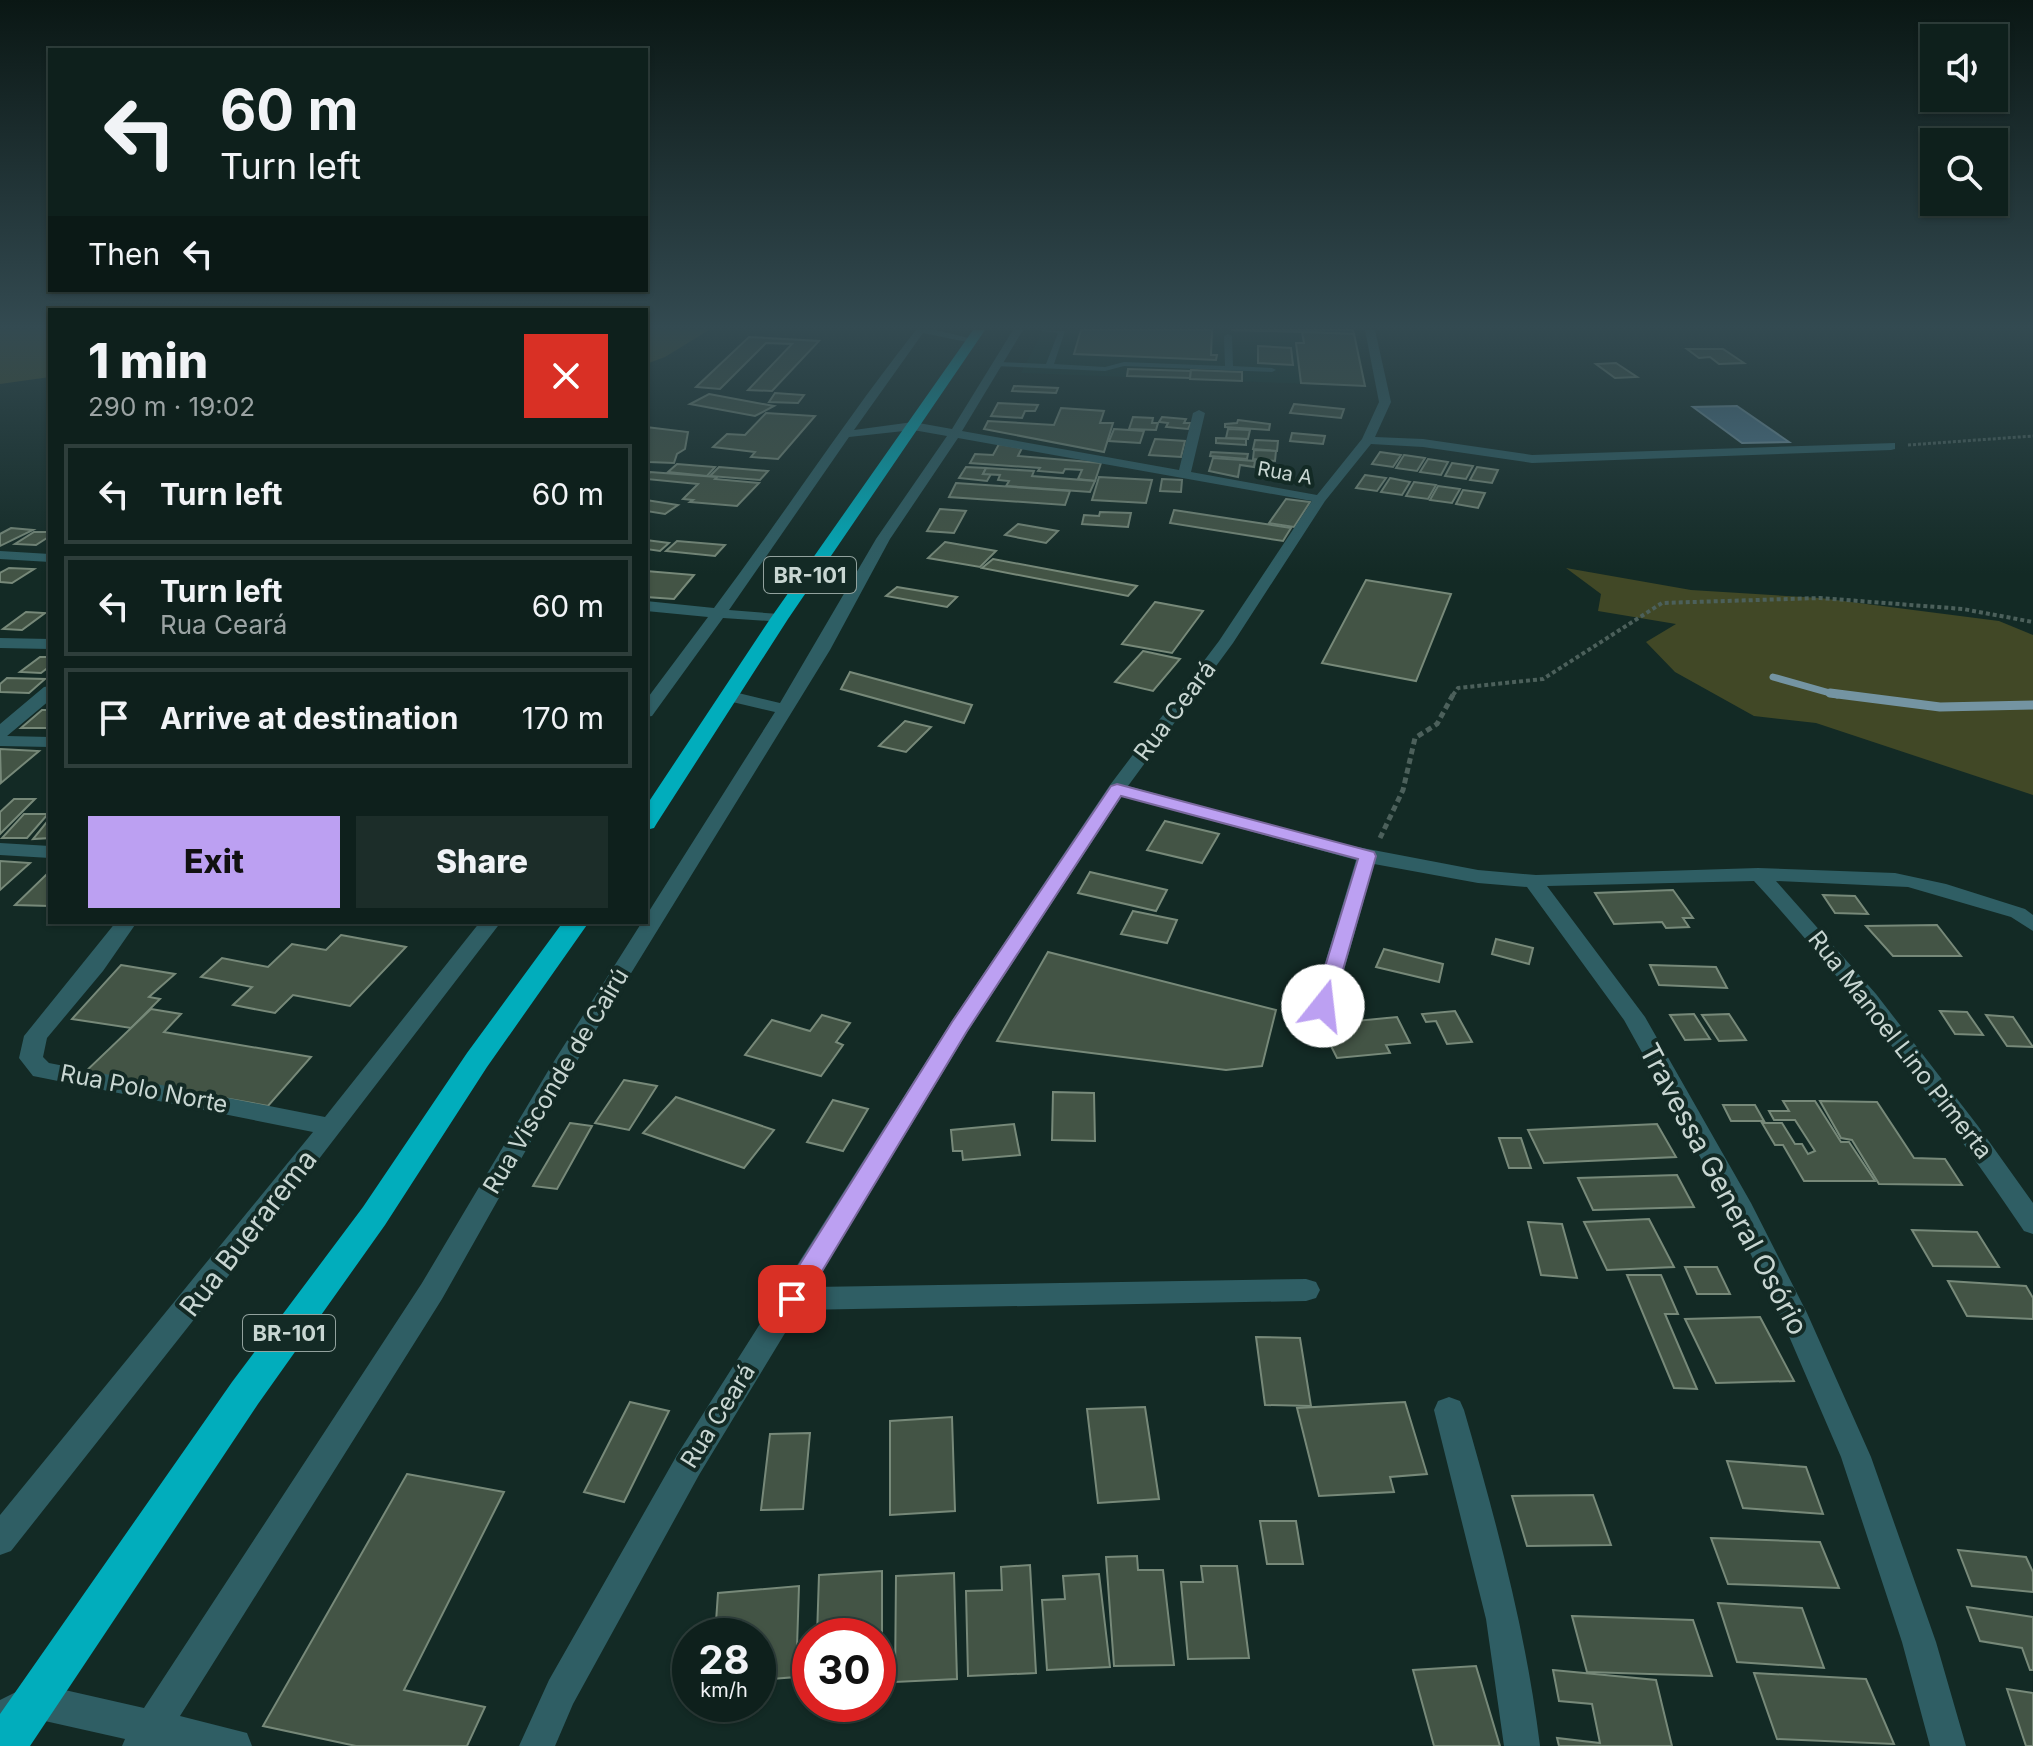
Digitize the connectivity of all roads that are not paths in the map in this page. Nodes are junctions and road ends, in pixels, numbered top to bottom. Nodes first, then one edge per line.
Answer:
1 (861, 411) edge
2 (923, 411) edge
3 (969, 411) edge
4 (1381, 411) edge
5 (1199, 413) dead end
6 (913, 426) junction
7 (956, 432) junction
8 (847, 434) junction
9 (1368, 440) junction
10 (1891, 446) road end
11 (1184, 475) junction
12 (1320, 499) junction
13 (0, 555) edge
14 (48, 558) edge
15 (648, 606) edge
16 (719, 613) junction
17 (779, 619) junction
18 (0, 643) edge
19 (48, 644) edge
20 (48, 693) edge
21 (730, 696) junction
22 (648, 709) edge
23 (784, 709) junction
24 (0, 733) edge
25 (0, 741) edge
26 (48, 742) edge
27 (1117, 789) junction
28 (648, 820) edge
29 (0, 849) edge
30 (48, 852) edge
31 (1367, 856) junction
32 (1758, 874) junction
33 (1534, 882) junction
34 (126, 924) edge
35 (489, 924) edge
36 (575, 924) edge
37 (2033, 925) edge
38 (1323, 1006) dead end
39 (331, 1127) junction
40 (2033, 1224) edge
41 (1306, 1290) dead end
42 (792, 1299) junction
43 (1449, 1410) dead end
44 (0, 1540) edge
45 (34, 1701) junction
46 (0, 1720) edge
47 (146, 1736) edge
48 (4, 1746) edge
49 (234, 1746) edge
50 (537, 1746) edge
51 (1522, 1746) edge
52 (1948, 1746) edge

1 - 8 street
2 - 6 highway, BR-101
3 - 7 street, Rua Visconde de Cairú
4 - 9 street, Rua Ceará
5 - 11 street
6 - 7 street, Rua A
6 - 8 street, Rua A
6 - 17 highway, BR-101
7 - 11 street, Rua A
7 - 23 street, Rua Visconde de Cairú
8 - 16 street
9 - 10 street
9 - 12 street, Rua Ceará
11 - 12 street, Rua A
12 - 27 street, Rua Ceará
13 - 14 street
15 - 16 street
16 - 17 street
16 - 22 street
17 - 21 highway, BR-101
18 - 19 street
20 - 24 street
21 - 23 street
21 - 28 highway, BR-101
23 - 47 street, Rua Visconde de Cairú
25 - 26 street
27 - 31 street
27 - 42 street, Rua Ceará
29 - 30 street
31 - 33 street
31 - 38 street
32 - 33 street
32 - 37 street
32 - 40 street, Rua Manoel Lino Pimerta
33 - 52 street, Travessa General Osório
34 - 39 street, Rua Polo Norte
35 - 39 street, Rua Buerarema
36 - 45 highway, BR-101
39 - 44 street, Rua Buerarema
41 - 42 street
42 - 50 street, Rua Ceará
43 - 51 street
45 - 46 street
45 - 47 street
45 - 48 highway, BR-101
47 - 49 street

